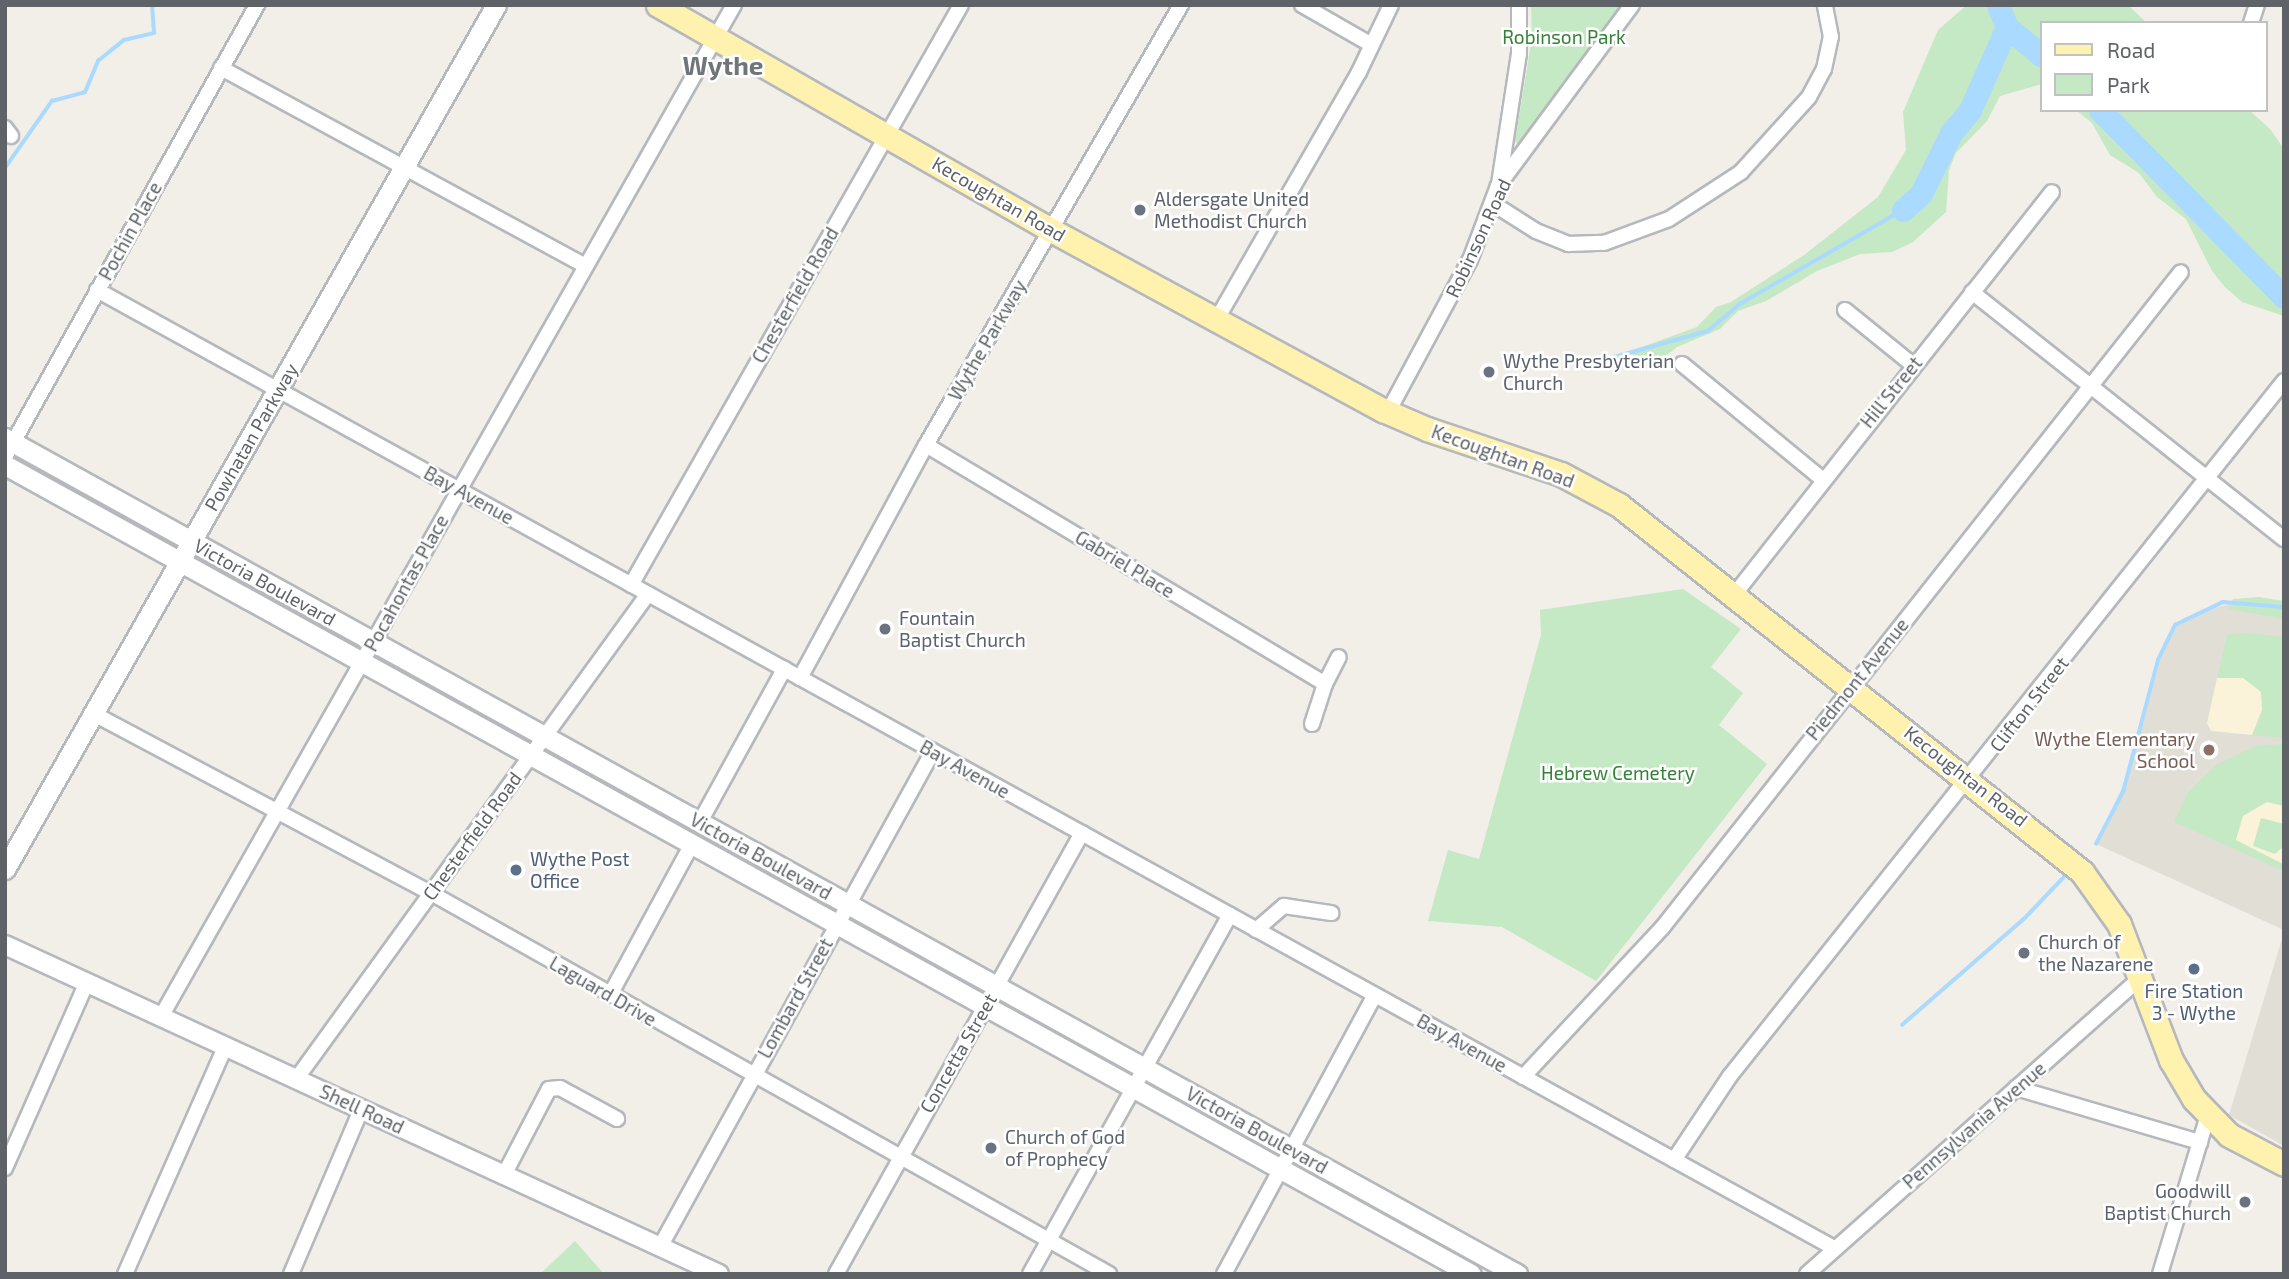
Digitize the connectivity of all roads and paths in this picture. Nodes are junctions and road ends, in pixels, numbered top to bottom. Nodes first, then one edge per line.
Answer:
1 (257, 5) edge
2 (496, 5) edge
3 (658, 5) edge
4 (734, 5) edge
5 (961, 5) edge
6 (1181, 5) edge
7 (1302, 5) edge
8 (1391, 5) edge
9 (1519, 5) edge
10 (1632, 5) edge
11 (1825, 5) edge
12 (715, 39) junction
13 (1370, 44) junction
14 (221, 68) junction
15 (887, 134) junction
16 (404, 167) junction
17 (1498, 186) junction
18 (2052, 192) dead end
19 (1492, 204) junction
20 (1051, 230) junction
21 (586, 266) junction
22 (2181, 272) dead end
23 (97, 290) junction
24 (1972, 292) junction
25 (1845, 310) dead end
26 (1217, 319) junction
27 (1682, 365) dead end
28 (1913, 365) junction
29 (2284, 381) edge
30 (2091, 388) junction
31 (278, 390) junction
32 (1388, 412) junction
33 (926, 445) junction
34 (8, 446) edge
35 (5, 465) edge
36 (1822, 479) junction
37 (2206, 479) junction
38 (459, 490) junction
39 (2284, 539) edge
40 (191, 541) junction
41 (180, 562) junction
42 (631, 584) junction
43 (648, 594) junction
44 (1734, 595) junction
45 (374, 642) junction
46 (1339, 657) dead end
47 (362, 662) junction
48 (784, 669) junction
49 (800, 678) junction
50 (1325, 684) junction
51 (1851, 685) junction
52 (94, 714) junction
53 (1312, 724) dead end
54 (543, 736) junction
55 (933, 751) junction
56 (530, 754) junction
57 (1970, 779) junction
58 (277, 812) junction
59 (699, 822) junction
60 (1082, 834) junction
61 (692, 844) junction
62 (5, 869) edge
63 (431, 893) junction
64 (849, 904) junction
65 (1331, 914) dead end
66 (1230, 915) junction
67 (837, 924) junction
68 (1256, 930) junction
69 (5, 945) edge
70 (2142, 977) junction
71 (87, 982) junction
72 (996, 986) junction
73 (610, 995) junction
74 (1375, 995) junction
75 (985, 1005) junction
76 (162, 1015) junction
77 (226, 1045) junction
78 (1143, 1067) junction
79 (751, 1076) junction
80 (1523, 1077) junction
81 (297, 1078) junction
82 (1133, 1087) junction
83 (2016, 1088) junction
84 (361, 1110) junction
85 (2208, 1115) junction
86 (617, 1119) dead end
87 (2200, 1142) junction
88 (1292, 1149) junction
89 (898, 1158) junction
90 (1674, 1160) junction
91 (2284, 1164) edge
92 (5, 1168) edge
93 (1281, 1169) junction
94 (504, 1175) junction
95 (1049, 1240) junction
96 (660, 1247) junction
97 (1834, 1248) junction
98 (695, 1269) edge
99 (125, 1274) edge
100 (291, 1274) edge
101 (719, 1274) edge
102 (836, 1274) edge
103 (1030, 1274) edge
104 (1109, 1274) edge
105 (1224, 1274) edge
106 (1471, 1274) edge
107 (1517, 1274) edge
108 (1807, 1274) edge
109 (2160, 1274) edge

1 - 14 street, Pochin Place
2 - 16 main road, Powhatan Parkway
3 - 12 main road, Kecoughtan Road
4 - 12 street, Pocahontas Place
5 - 15 street, Chesterfield Road
6 - 20 street, Wythe Parkway
7 - 13 street
8 - 13 street
9 - 17 street
10 - 17 street, Robinson Road
11 - 19 street
12 - 15 main road, Kecoughtan Road
12 - 21 street, Pocahontas Place
13 - 26 street
14 - 16 street
14 - 23 street, Pochin Place
15 - 20 main road, Kecoughtan Road
15 - 42 street, Chesterfield Road
16 - 21 street
16 - 31 main road, Powhatan Parkway
17 - 19 street, Robinson Road
18 - 24 street, Hill Street
19 - 32 street, Robinson Road
20 - 26 main road, Kecoughtan Road
20 - 33 street, Wythe Parkway
21 - 38 street, Pocahontas Place
22 - 30 street, Piedmont Avenue
23 - 31 street, Bay Avenue
23 - 34 street, Pochin Place
24 - 28 street, Hill Street
24 - 30 street
25 - 28 street
26 - 32 main road, Kecoughtan Road
27 - 36 street
28 - 36 street, Hill Street
29 - 37 street, Clifton Street
30 - 37 street
30 - 51 street, Piedmont Avenue
31 - 38 street, Bay Avenue
31 - 40 main road, Powhatan Parkway
32 - 44 main road, Kecoughtan Road
33 - 49 street, Wythe Parkway
33 - 50 street, Gabriel Place
34 - 40 main road, Victoria Boulevard
35 - 41 main road, Victoria Boulevard
36 - 44 street, Hill Street
37 - 39 street
37 - 57 street, Clifton Street
38 - 42 street, Bay Avenue
38 - 45 street, Pocahontas Place
40 - 41 main road, Powhatan Parkway
40 - 45 main road, Victoria Boulevard
41 - 47 main road, Victoria Boulevard
41 - 52 main road, Powhatan Parkway
42 - 43 street, Bay Avenue
43 - 48 street, Bay Avenue
43 - 54 street, Chesterfield Road
44 - 51 main road, Kecoughtan Road
45 - 47 street, Pocahontas Place
45 - 54 main road, Victoria Boulevard
46 - 50 street
47 - 56 main road, Victoria Boulevard
47 - 58 street, Pocahontas Place
48 - 49 street, Bay Avenue
48 - 59 street
49 - 55 street, Bay Avenue
50 - 53 street
51 - 57 main road, Kecoughtan Road
51 - 80 street, Piedmont Avenue
52 - 58 street, Laguard Drive
52 - 62 main road, Powhatan Parkway
54 - 56 street, Chesterfield Road
54 - 59 main road, Victoria Boulevard
55 - 60 street, Bay Avenue
55 - 64 street, Lombard Street
56 - 61 main road, Victoria Boulevard
56 - 63 street, Chesterfield Road
57 - 70 main road, Kecoughtan Road
57 - 90 street, Clifton Street
58 - 63 street, Laguard Drive
58 - 76 street, Pocahontas Place
59 - 64 main road, Victoria Boulevard
60 - 66 street, Bay Avenue
60 - 72 street, Concetta Street
61 - 67 main road, Victoria Boulevard
61 - 73 street
63 - 73 street, Laguard Drive
63 - 81 street, Chesterfield Road
64 - 67 street, Lombard Street
64 - 72 main road, Victoria Boulevard
65 - 68 street
66 - 68 street, Bay Avenue
66 - 78 street
67 - 75 main road, Victoria Boulevard
67 - 79 street, Lombard Street
68 - 74 street, Bay Avenue
69 - 71 street, Shell Road
70 - 83 street, Pennsylvania Avenue
70 - 85 main road, Kecoughtan Road
71 - 76 street, Shell Road
71 - 92 street
72 - 75 street, Concetta Street
72 - 78 main road, Victoria Boulevard
73 - 79 street, Laguard Drive
74 - 80 street, Bay Avenue
74 - 88 street
75 - 82 main road, Victoria Boulevard
75 - 89 street, Concetta Street
76 - 77 street, Shell Road
77 - 81 street, Shell Road
77 - 99 street
78 - 82 street
78 - 88 main road, Victoria Boulevard
79 - 89 street, Laguard Drive
79 - 96 street, Lombard Street
80 - 90 street, Bay Avenue
81 - 84 street, Shell Road
82 - 93 main road, Victoria Boulevard
82 - 95 street
83 - 87 street
83 - 97 street, Pennsylvania Avenue
84 - 94 street, Shell Road
84 - 100 street
85 - 87 street
85 - 91 main road, Kecoughtan Road
86 - 94 street
87 - 109 street
88 - 93 street
88 - 107 main road, Victoria Boulevard
89 - 95 street, Laguard Drive
89 - 102 street, Concetta Street
90 - 97 street, Bay Avenue
93 - 105 street
93 - 106 main road, Victoria Boulevard
94 - 96 street, Shell Road
95 - 103 street
95 - 104 street, Laguard Drive
96 - 98 street, Shell Road
97 - 108 street, Pennsylvania Avenue
98 - 101 street, Shell Road

